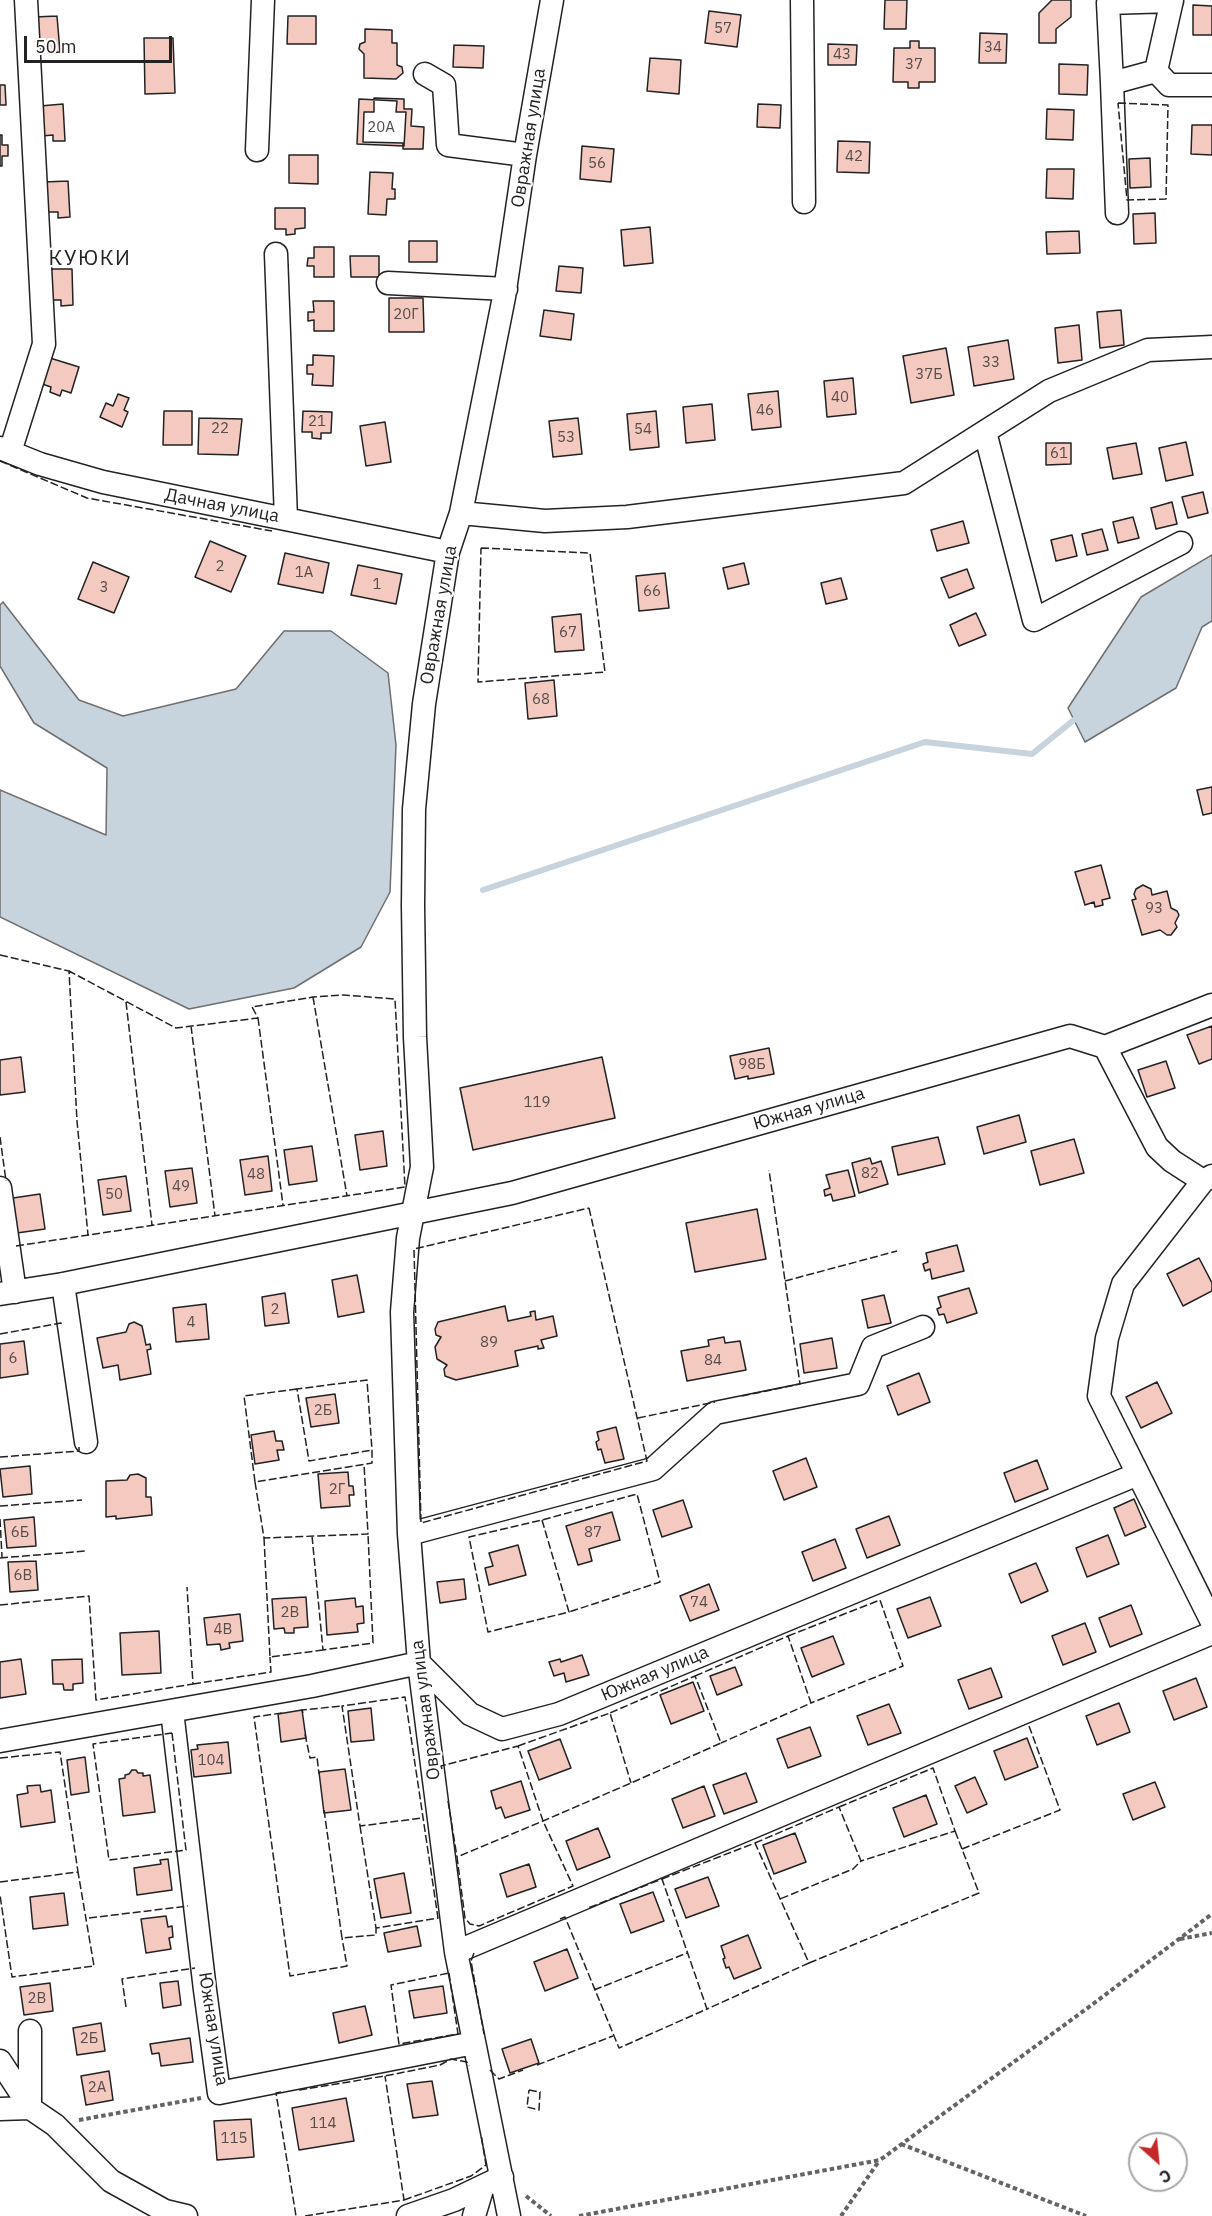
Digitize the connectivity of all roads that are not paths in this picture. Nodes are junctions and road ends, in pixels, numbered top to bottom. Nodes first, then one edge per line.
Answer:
1 (26, 0) edge
2 (263, 0) edge
3 (552, 0) edge
4 (802, 0) edge
5 (1172, 0) edge
6 (1156, 71) junction
7 (425, 74) dead end
8 (1112, 83) junction
9 (1212, 85) edge
10 (257, 150) dead end
11 (525, 155) junction
12 (804, 202) dead end
13 (1117, 213) dead end
14 (276, 254) dead end
15 (388, 283) dead end
16 (506, 289) junction
17 (1212, 347) edge
18 (985, 432) junction
19 (5, 450) edge
20 (461, 513) junction
21 (286, 519) junction
22 (1181, 543) dead end
23 (448, 552) junction
24 (1212, 1005) edge
25 (1105, 1047) junction
26 (1207, 1178) edge
27 (0, 1188) edge
28 (412, 1213) junction
29 (63, 1284) junction
30 (7, 1293) edge
31 (923, 1327) dead end
32 (86, 1442) dead end
33 (1138, 1474) junction
34 (409, 1534) junction
35 (1212, 1623) edge
36 (1212, 1633) edge
37 (419, 1663) junction
38 (172, 1711) junction
39 (0, 1741) edge
40 (456, 1952) junction
41 (30, 2031) dead end
42 (474, 2043) junction
43 (0, 2061) edge
44 (30, 2108) junction
45 (0, 2109) edge
46 (492, 2181) junction
47 (186, 2216) edge
48 (408, 2216) edge
49 (474, 2216) edge
50 (502, 2216) edge
51 (509, 2216) edge

1 - 19 street
2 - 10 street
3 - 11 street, Овражная улица
4 - 12 street
5 - 6 street
5 - 8 street
6 - 8 street
6 - 9 street
7 - 11 street
8 - 13 street
11 - 16 street, Овражная улица
14 - 21 street
15 - 16 street
16 - 20 street, Овражная улица
17 - 18 street
18 - 20 street
18 - 22 street
19 - 21 street, Дачная улица
20 - 23 street, Овражная улица
21 - 23 street, Дачная улица
23 - 28 street, Овражная улица
24 - 25 street
25 - 26 street
25 - 28 street, Южная улица
26 - 33 street
27 - 30 street
28 - 29 street, Южная улица
28 - 34 street, Овражная улица
29 - 30 street, Южная улица
29 - 32 street
31 - 34 street
33 - 35 street
33 - 37 street, Южная улица
34 - 37 street, Овражная улица
36 - 40 street
37 - 38 street
37 - 40 street, Овражная улица
38 - 39 street
38 - 42 street, Южная улица
40 - 42 street, Овражная улица
41 - 44 street
42 - 46 street, Овражная улица
43 - 44 street
44 - 45 street
44 - 47 street
46 - 48 street
46 - 49 street
46 - 50 street
46 - 51 street

